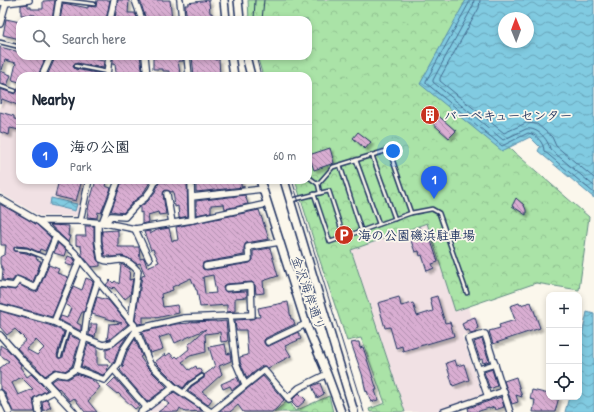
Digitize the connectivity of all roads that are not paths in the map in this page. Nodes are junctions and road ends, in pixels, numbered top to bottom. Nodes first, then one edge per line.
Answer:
1 (29, 0) edge
2 (60, 0) edge
3 (114, 0) edge
4 (135, 0) edge
5 (180, 0) edge
6 (224, 0) edge
7 (6, 2) edge
8 (238, 2) edge
9 (94, 4) dead end
10 (57, 16) edge
11 (111, 16) edge
12 (141, 16) edge
13 (182, 16) edge
14 (226, 16) edge
15 (240, 16) edge
16 (0, 24) edge
17 (0, 42) edge
18 (16, 46) edge
19 (49, 60) edge
20 (108, 60) edge
21 (145, 60) edge
22 (188, 60) edge
23 (232, 60) edge
24 (247, 60) edge
25 (76, 66) dead end
26 (44, 72) edge
27 (100, 72) edge
28 (108, 72) edge
29 (147, 72) edge
30 (189, 72) edge
31 (233, 72) edge
32 (250, 72) edge
33 (0, 86) edge
34 (15, 91) dead end
35 (372, 155) junction
36 (356, 160) junction
37 (340, 165) junction
38 (312, 180) edge
39 (88, 184) edge
40 (117, 184) edge
41 (154, 184) edge
42 (191, 184) edge
43 (261, 184) edge
44 (285, 184) edge
45 (318, 184) junction
46 (263, 189) junction
47 (320, 193) junction
48 (167, 194) dead end
49 (314, 194) junction
50 (192, 197) junction
51 (0, 199) edge
52 (290, 201) junction
53 (267, 204) junction
54 (411, 213) junction
55 (395, 219) junction
56 (192, 220) junction
57 (38, 221) junction
58 (80, 221) junction
59 (102, 223) junction
60 (172, 223) junction
61 (379, 224) junction
62 (135, 229) junction
63 (361, 230) junction
64 (56, 236) junction
65 (344, 237) junction
66 (280, 242) junction
67 (16, 248) dead end
68 (47, 258) junction
69 (80, 259) junction
70 (150, 259) dead end
71 (206, 266) dead end
72 (98, 280) junction
73 (0, 284) edge
74 (227, 288) dead end
75 (467, 293) dead end
76 (0, 306) edge
77 (230, 316) junction
78 (54, 322) junction
79 (306, 324) junction
80 (134, 325) junction
81 (68, 329) junction
82 (0, 335) edge
83 (85, 338) junction
84 (268, 342) dead end
85 (60, 356) dead end
86 (495, 364) junction
87 (76, 369) junction
88 (478, 369) junction
89 (114, 370) junction
90 (327, 374) junction
91 (202, 376) dead end
92 (45, 381) junction
93 (245, 384) junction
94 (174, 387) junction
95 (54, 390) junction
96 (504, 391) junction
97 (0, 393) edge
98 (183, 393) junction
99 (488, 397) junction
100 (147, 408) junction
101 (8, 412) edge
102 (40, 412) edge
103 (74, 412) edge
104 (141, 412) edge
105 (211, 412) edge
106 (341, 412) edge
107 (354, 412) edge
108 (443, 412) edge
109 (510, 412) edge

1 - 7 street
2 - 9 lane
2 - 10 street
3 - 11 street
4 - 12 street
5 - 13 street
6 - 14 street
7 - 16 street
8 - 15 street
17 - 18 lane
19 - 26 street
20 - 28 street
21 - 29 street
22 - 30 street
23 - 31 street
24 - 32 street
25 - 27 lane
33 - 34 lane
35 - 36 lane
35 - 54 lane
35 - 55 lane
36 - 37 lane
36 - 61 lane
37 - 45 lane
37 - 63 lane
38 - 45 lane
39 - 58 street
40 - 59 street
41 - 59 street
42 - 50 street
43 - 46 street, 金沢海岸通り
44 - 52 street
45 - 47 lane
46 - 50 street
46 - 53 street, 金沢海岸通り
47 - 49 lane
47 - 65 lane
48 - 60 street
49 - 52 lane
49 - 65 lane
50 - 56 street
51 - 57 street
52 - 107 street
53 - 56 street
53 - 66 street, 金沢海岸通り
54 - 55 lane
54 - 75 lane
55 - 61 lane
56 - 60 street
57 - 58 street
57 - 64 street
58 - 59 street
59 - 62 street
59 - 80 street
60 - 62 street
61 - 63 lane
62 - 70 street
63 - 65 lane
64 - 68 street
64 - 69 street
66 - 71 street
66 - 79 street, 金沢海岸通り
67 - 68 lane
68 - 73 street
69 - 72 street
69 - 78 street
72 - 80 street
72 - 83 street
74 - 77 street
76 - 78 street
77 - 80 street
77 - 93 street
78 - 81 street
79 - 84 street
79 - 90 street, 金沢海岸通り
80 - 83 street
80 - 89 street
80 - 94 street
81 - 83 street
81 - 85 lane
82 - 92 street
83 - 87 street
86 - 88 street
86 - 88 street
86 - 96 street
87 - 89 street
87 - 92 street
88 - 99 street
89 - 100 street
90 - 93 street
90 - 106 street, 金沢海岸通り
91 - 98 lane
92 - 95 street
93 - 105 street
94 - 98 street
94 - 100 street
95 - 102 street
95 - 103 street
96 - 99 street
96 - 109 street
97 - 101 street
98 - 105 street
99 - 108 street
100 - 104 street

